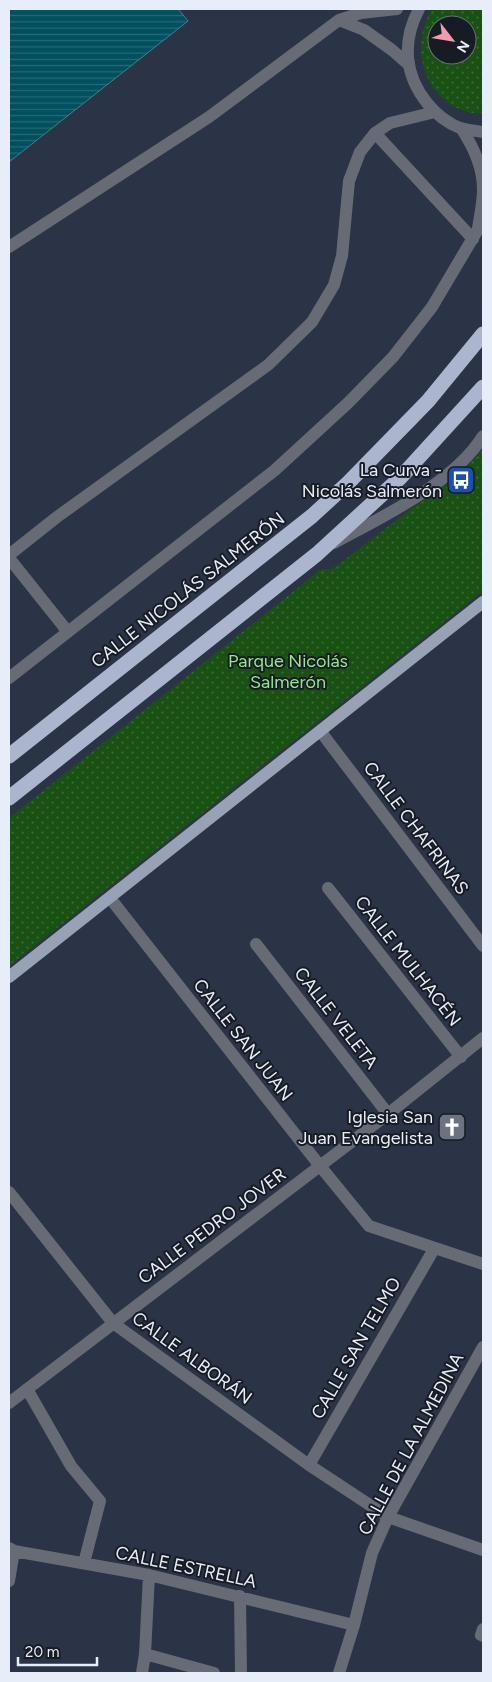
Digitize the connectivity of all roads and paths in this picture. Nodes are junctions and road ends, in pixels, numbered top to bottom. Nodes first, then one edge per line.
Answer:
1 (397, 9) edge
2 (419, 9) edge
3 (339, 20) junction
4 (408, 64) junction
5 (435, 112) junction
6 (461, 128) junction
7 (483, 132) edge
8 (375, 133) junction
9 (478, 230) edge
10 (9, 247) edge
11 (483, 334) edge
12 (483, 387) edge
13 (483, 436) edge
14 (323, 549) junction
15 (9, 556) edge
16 (483, 602) edge
17 (68, 632) junction
18 (9, 678) edge
19 (321, 732) junction
20 (9, 756) edge
21 (9, 798) edge
22 (328, 888) dead end
23 (110, 898) junction
24 (256, 944) dead end
25 (483, 946) edge
26 (9, 977) edge
27 (483, 1038) edge
28 (461, 1057) junction
29 (388, 1114) junction
30 (320, 1166) junction
31 (9, 1192) edge
32 (434, 1248) junction
33 (483, 1264) edge
34 (113, 1323) junction
35 (483, 1347) edge
36 (28, 1389) junction
37 (9, 1403) edge
38 (309, 1465) junction
39 (388, 1517) junction
40 (12, 1550) edge
41 (483, 1550) edge
42 (84, 1563) junction
43 (149, 1575) junction
44 (9, 1581) edge
45 (240, 1596) junction
46 (354, 1625) junction
47 (483, 1629) edge
48 (483, 1636) edge
49 (145, 1654) junction
50 (142, 1673) edge
51 (214, 1673) edge
52 (242, 1673) edge
53 (339, 1673) edge

1 - 3 street
2 - 4 street
3 - 4 street
3 - 10 street
4 - 5 street
5 - 6 street
5 - 8 street
6 - 7 street
6 - 9 street
8 - 9 street
8 - 15 street
9 - 17 street
11 - 20 highway, CALLE NICOLÁS SALMERÓN
12 - 14 highway
13 - 14 street
14 - 21 highway
15 - 17 street
16 - 19 main road
17 - 18 street
19 - 23 main road
19 - 25 street, CALLE CHAFRINAS
22 - 28 street, CALLE MULHACÉN
23 - 26 main road
23 - 30 street, CALLE SAN JUAN
24 - 29 street, CALLE VELETA
27 - 28 street, CALLE PEDRO JOVER
28 - 29 street, CALLE PEDRO JOVER
29 - 30 street, CALLE PEDRO JOVER
30 - 32 street, CALLE SAN JUAN
30 - 34 street, CALLE PEDRO JOVER
31 - 34 street, CALLE ALBORÁN
32 - 33 street, CALLE SAN JUAN
32 - 38 street, CALLE SAN TELMO
34 - 36 street, CALLE PEDRO JOVER
34 - 38 street, CALLE ALBORÁN
35 - 39 street, CALLE DE LA ALMEDINA
36 - 37 street, CALLE PEDRO JOVER
36 - 42 street
38 - 39 street, CALLE ALBORÁN
39 - 41 street, CALLE ALBORÁN
39 - 46 street, CALLE DE LA ALMEDINA
40 - 42 street, CALLE ESTRELLA
40 - 44 street
42 - 43 street, CALLE ESTRELLA
43 - 45 street, CALLE ESTRELLA
43 - 49 street
45 - 46 street, CALLE ESTRELLA
45 - 52 street
46 - 53 street, CALLE DE LA ALMEDINA
47 - 48 street
49 - 50 street
49 - 51 street

